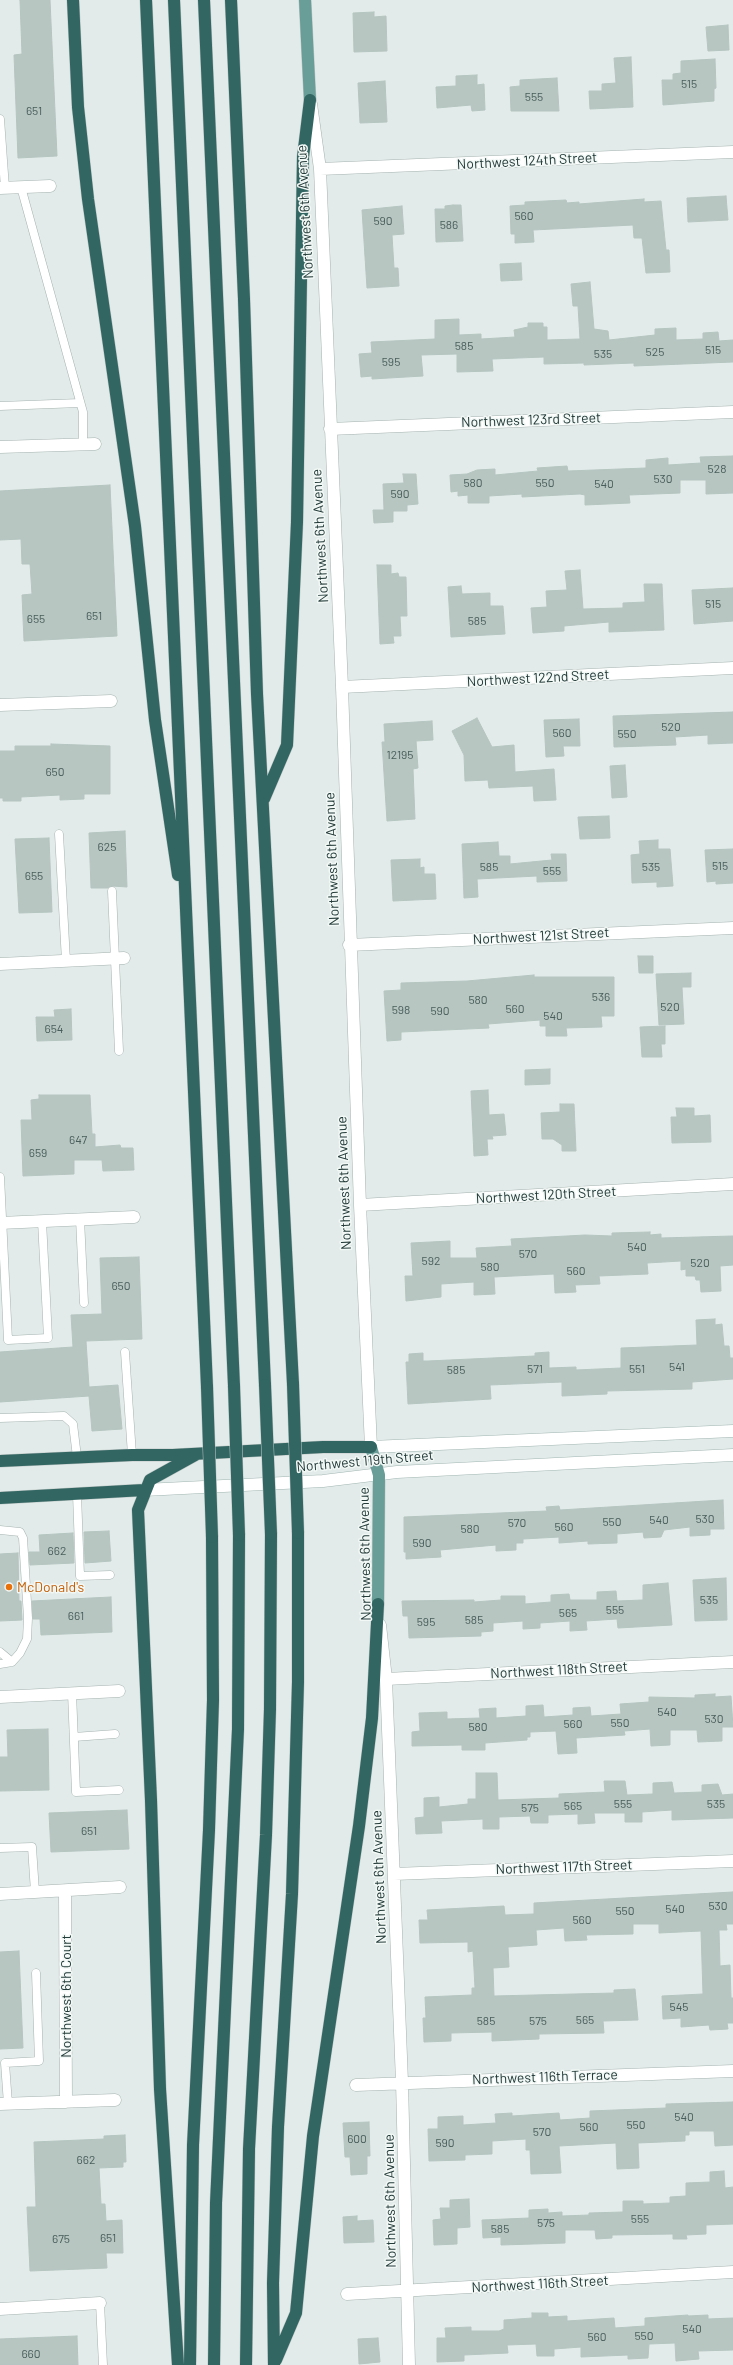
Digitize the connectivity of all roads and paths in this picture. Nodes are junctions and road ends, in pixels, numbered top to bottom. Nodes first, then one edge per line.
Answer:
1 (73, 0) edge
2 (204, 0) edge
3 (231, 0) edge
4 (305, 0) edge
5 (174, 1) edge
6 (146, 2) edge
7 (310, 100) junction
8 (0, 119) edge
9 (733, 152) edge
10 (320, 169) junction
11 (50, 186) dead end
12 (21, 187) junction
13 (2, 188) edge
14 (80, 404) junction
15 (0, 406) edge
16 (733, 412) edge
17 (330, 428) junction
18 (83, 444) junction
19 (95, 444) dead end
20 (0, 447) edge
21 (733, 668) edge
22 (342, 687) junction
23 (111, 701) dead end
24 (0, 705) edge
25 (263, 802) junction
26 (60, 834) dead end
27 (112, 891) dead end
28 (733, 928) edge
29 (188, 942) junction
30 (350, 945) junction
31 (120, 958) junction
32 (66, 961) junction
33 (0, 964) edge
34 (120, 1051) dead end
35 (0, 1177) edge
36 (733, 1184) edge
37 (360, 1205) junction
38 (134, 1217) dead end
39 (80, 1219) junction
40 (42, 1221) junction
41 (1, 1223) edge
42 (84, 1303) dead end
43 (125, 1352) dead end
44 (0, 1418) edge
45 (733, 1431) edge
46 (371, 1447) junction
47 (197, 1454) junction
48 (132, 1455) junction
49 (733, 1455) edge
50 (78, 1457) junction
51 (0, 1461) edge
52 (379, 1474) junction
53 (144, 1490) junction
54 (78, 1494) junction
55 (0, 1498) edge
56 (0, 1530) edge
57 (110, 1575) dead end
58 (378, 1604) junction
59 (0, 1652) edge
60 (12, 1662) junction
61 (733, 1662) edge
62 (0, 1664) edge
63 (386, 1679) junction
64 (119, 1691) dead end
65 (72, 1693) junction
66 (0, 1697) edge
67 (115, 1734) dead end
68 (74, 1737) junction
69 (119, 1790) dead end
70 (0, 1848) edge
71 (733, 1861) edge
72 (394, 1874) junction
73 (120, 1887) dead end
74 (65, 1890) junction
75 (35, 1892) junction
76 (0, 1894) edge
77 (36, 1972) dead end
78 (733, 2071) edge
79 (402, 2082) junction
80 (356, 2085) dead end
81 (115, 2100) dead end
82 (66, 2102) junction
83 (4, 2104) edge
84 (733, 2272) edge
85 (407, 2292) junction
86 (347, 2294) dead end
87 (100, 2303) joint
88 (0, 2309) edge
89 (103, 2365) edge
90 (178, 2365) edge
91 (190, 2365) edge
92 (214, 2365) edge
93 (246, 2365) edge
94 (274, 2365) edge
95 (409, 2365) edge

1 - 29 highway
2 - 93 highway, bridge
3 - 25 highway
4 - 7 main road, Northwest 6th Avenue
5 - 92 highway, bridge
6 - 29 highway
7 - 10 street, Northwest 6th Avenue
7 - 25 highway
8 - 13 lane
9 - 10 street, Northwest 124th Street
10 - 17 street, Northwest 6th Avenue
11 - 12 street
12 - 13 street
12 - 14 lane
14 - 15 lane
14 - 18 lane
16 - 17 street, Northwest 123rd Street
17 - 22 street, Northwest 6th Avenue
18 - 19 street
18 - 20 street
21 - 22 street, Northwest 122nd Street
22 - 30 street, Northwest 6th Avenue
23 - 24 street
25 - 94 highway, bridge
26 - 32 lane
27 - 31 lane
28 - 30 street, Northwest 121st Street
29 - 91 highway, bridge
30 - 37 street, Northwest 6th Avenue
31 - 32 street
31 - 34 lane
32 - 33 street
35 - 41 lane
36 - 37 street, Northwest 120th Street
37 - 46 street, Northwest 6th Avenue
38 - 39 street
39 - 40 street
39 - 42 lane
40 - 41 street
40 - 41 lane
43 - 48 lane
44 - 50 lane
45 - 46 street, Northwest 119th Street
46 - 47 highway, Northwest 119th Street
46 - 52 main road, Northwest 6th Avenue
47 - 48 highway, Northwest 119th Street
47 - 53 highway
48 - 50 highway, Northwest 119th Street
49 - 52 street, Northwest 119th Street
50 - 51 highway, Northwest 119th Street
52 - 53 street, Northwest 119th Street
52 - 58 main road, Northwest 6th Avenue
53 - 54 highway, Northwest 119th Street
53 - 90 highway
54 - 55 highway, Northwest 119th Street
54 - 57 lane
56 - 60 lane
58 - 63 street, Northwest 6th Avenue
58 - 94 highway
59 - 60 lane
60 - 62 lane
61 - 63 street, Northwest 118th Street
63 - 72 street, Northwest 6th Avenue
64 - 65 street
65 - 66 street
65 - 68 lane
67 - 68 lane
68 - 69 lane
70 - 75 lane
71 - 72 street, Northwest 117th Street
72 - 79 street, Northwest 6th Avenue
73 - 74 street
74 - 75 street
74 - 82 street, Northwest 6th Court
75 - 76 street
77 - 83 lane
78 - 79 street, Northwest 116th Terrace
79 - 80 street, Northwest 116th Terrace
79 - 85 street, Northwest 6th Avenue
81 - 82 street
82 - 83 street
84 - 85 street, Northwest 116th Street
85 - 86 street, Northwest 116th Street
85 - 95 street, Northwest 6th Avenue
87 - 88 street
87 - 89 lane

